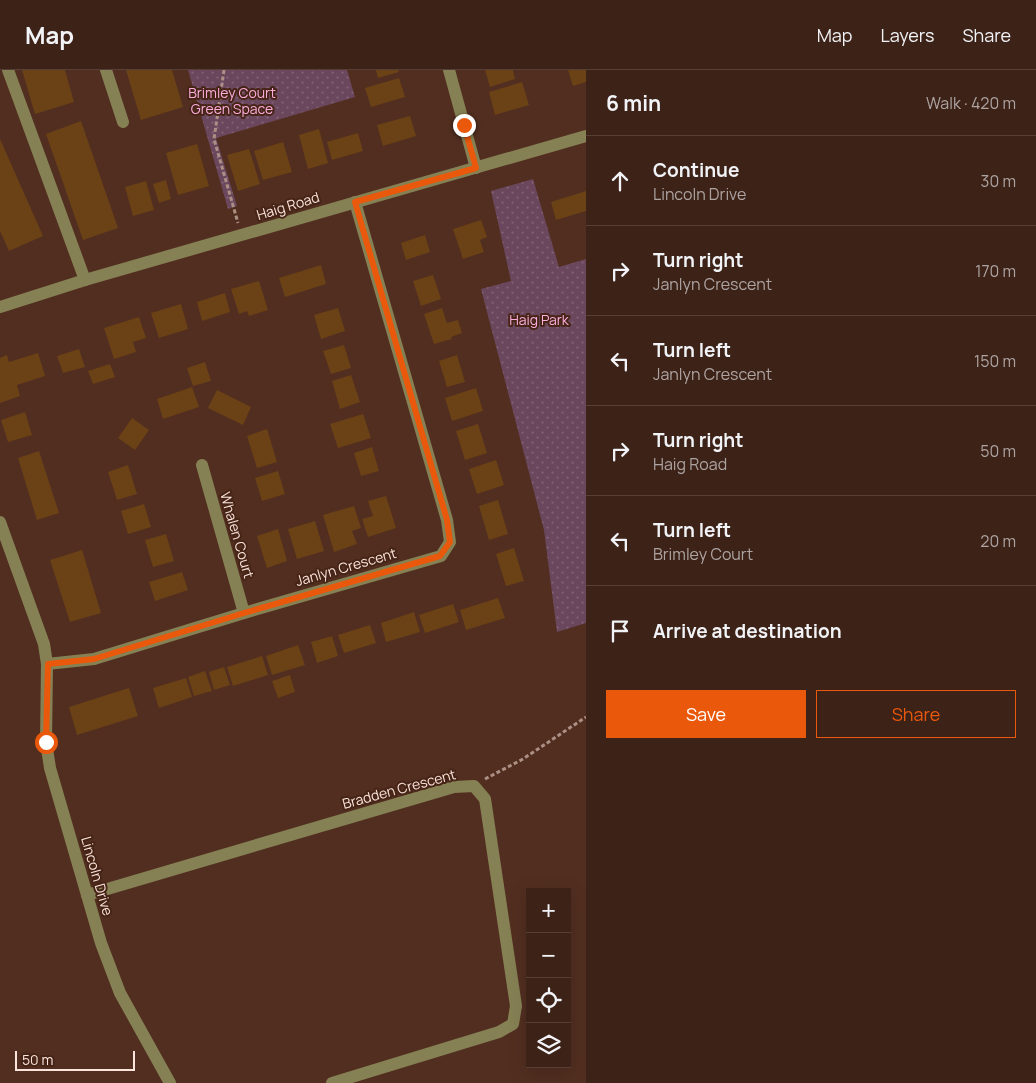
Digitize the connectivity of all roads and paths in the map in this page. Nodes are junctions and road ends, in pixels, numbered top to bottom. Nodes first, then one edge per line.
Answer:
1 (8, 70) edge
2 (106, 70) edge
3 (224, 70) edge
4 (449, 70) edge
5 (123, 122) dead end
6 (586, 136) edge
7 (476, 168) junction
8 (355, 202) junction
9 (240, 236) junction
10 (85, 280) junction
11 (0, 307) edge
12 (202, 465) dead end
13 (0, 522) edge
14 (4, 545) edge
15 (244, 613) junction
16 (48, 664) junction
17 (586, 717) edge
18 (474, 786) junction
19 (87, 896) junction
20 (170, 1083) edge
21 (332, 1083) edge

1 - 10 street
2 - 5 street
3 - 9 path
4 - 7 street
6 - 7 street, Haig Road
7 - 8 street, Haig Road
8 - 9 street, Haig Road
8 - 15 street, Janlyn Crescent
9 - 10 street, Haig Road
10 - 11 street, Haig Road
12 - 15 street, Whalen Court
13 - 14 street
14 - 16 street
15 - 16 street, Janlyn Crescent
16 - 19 street, Lincoln Drive
17 - 18 path
18 - 19 street, Bradden Crescent
18 - 21 street, Bradden Crescent
19 - 20 street, Lincoln Drive

